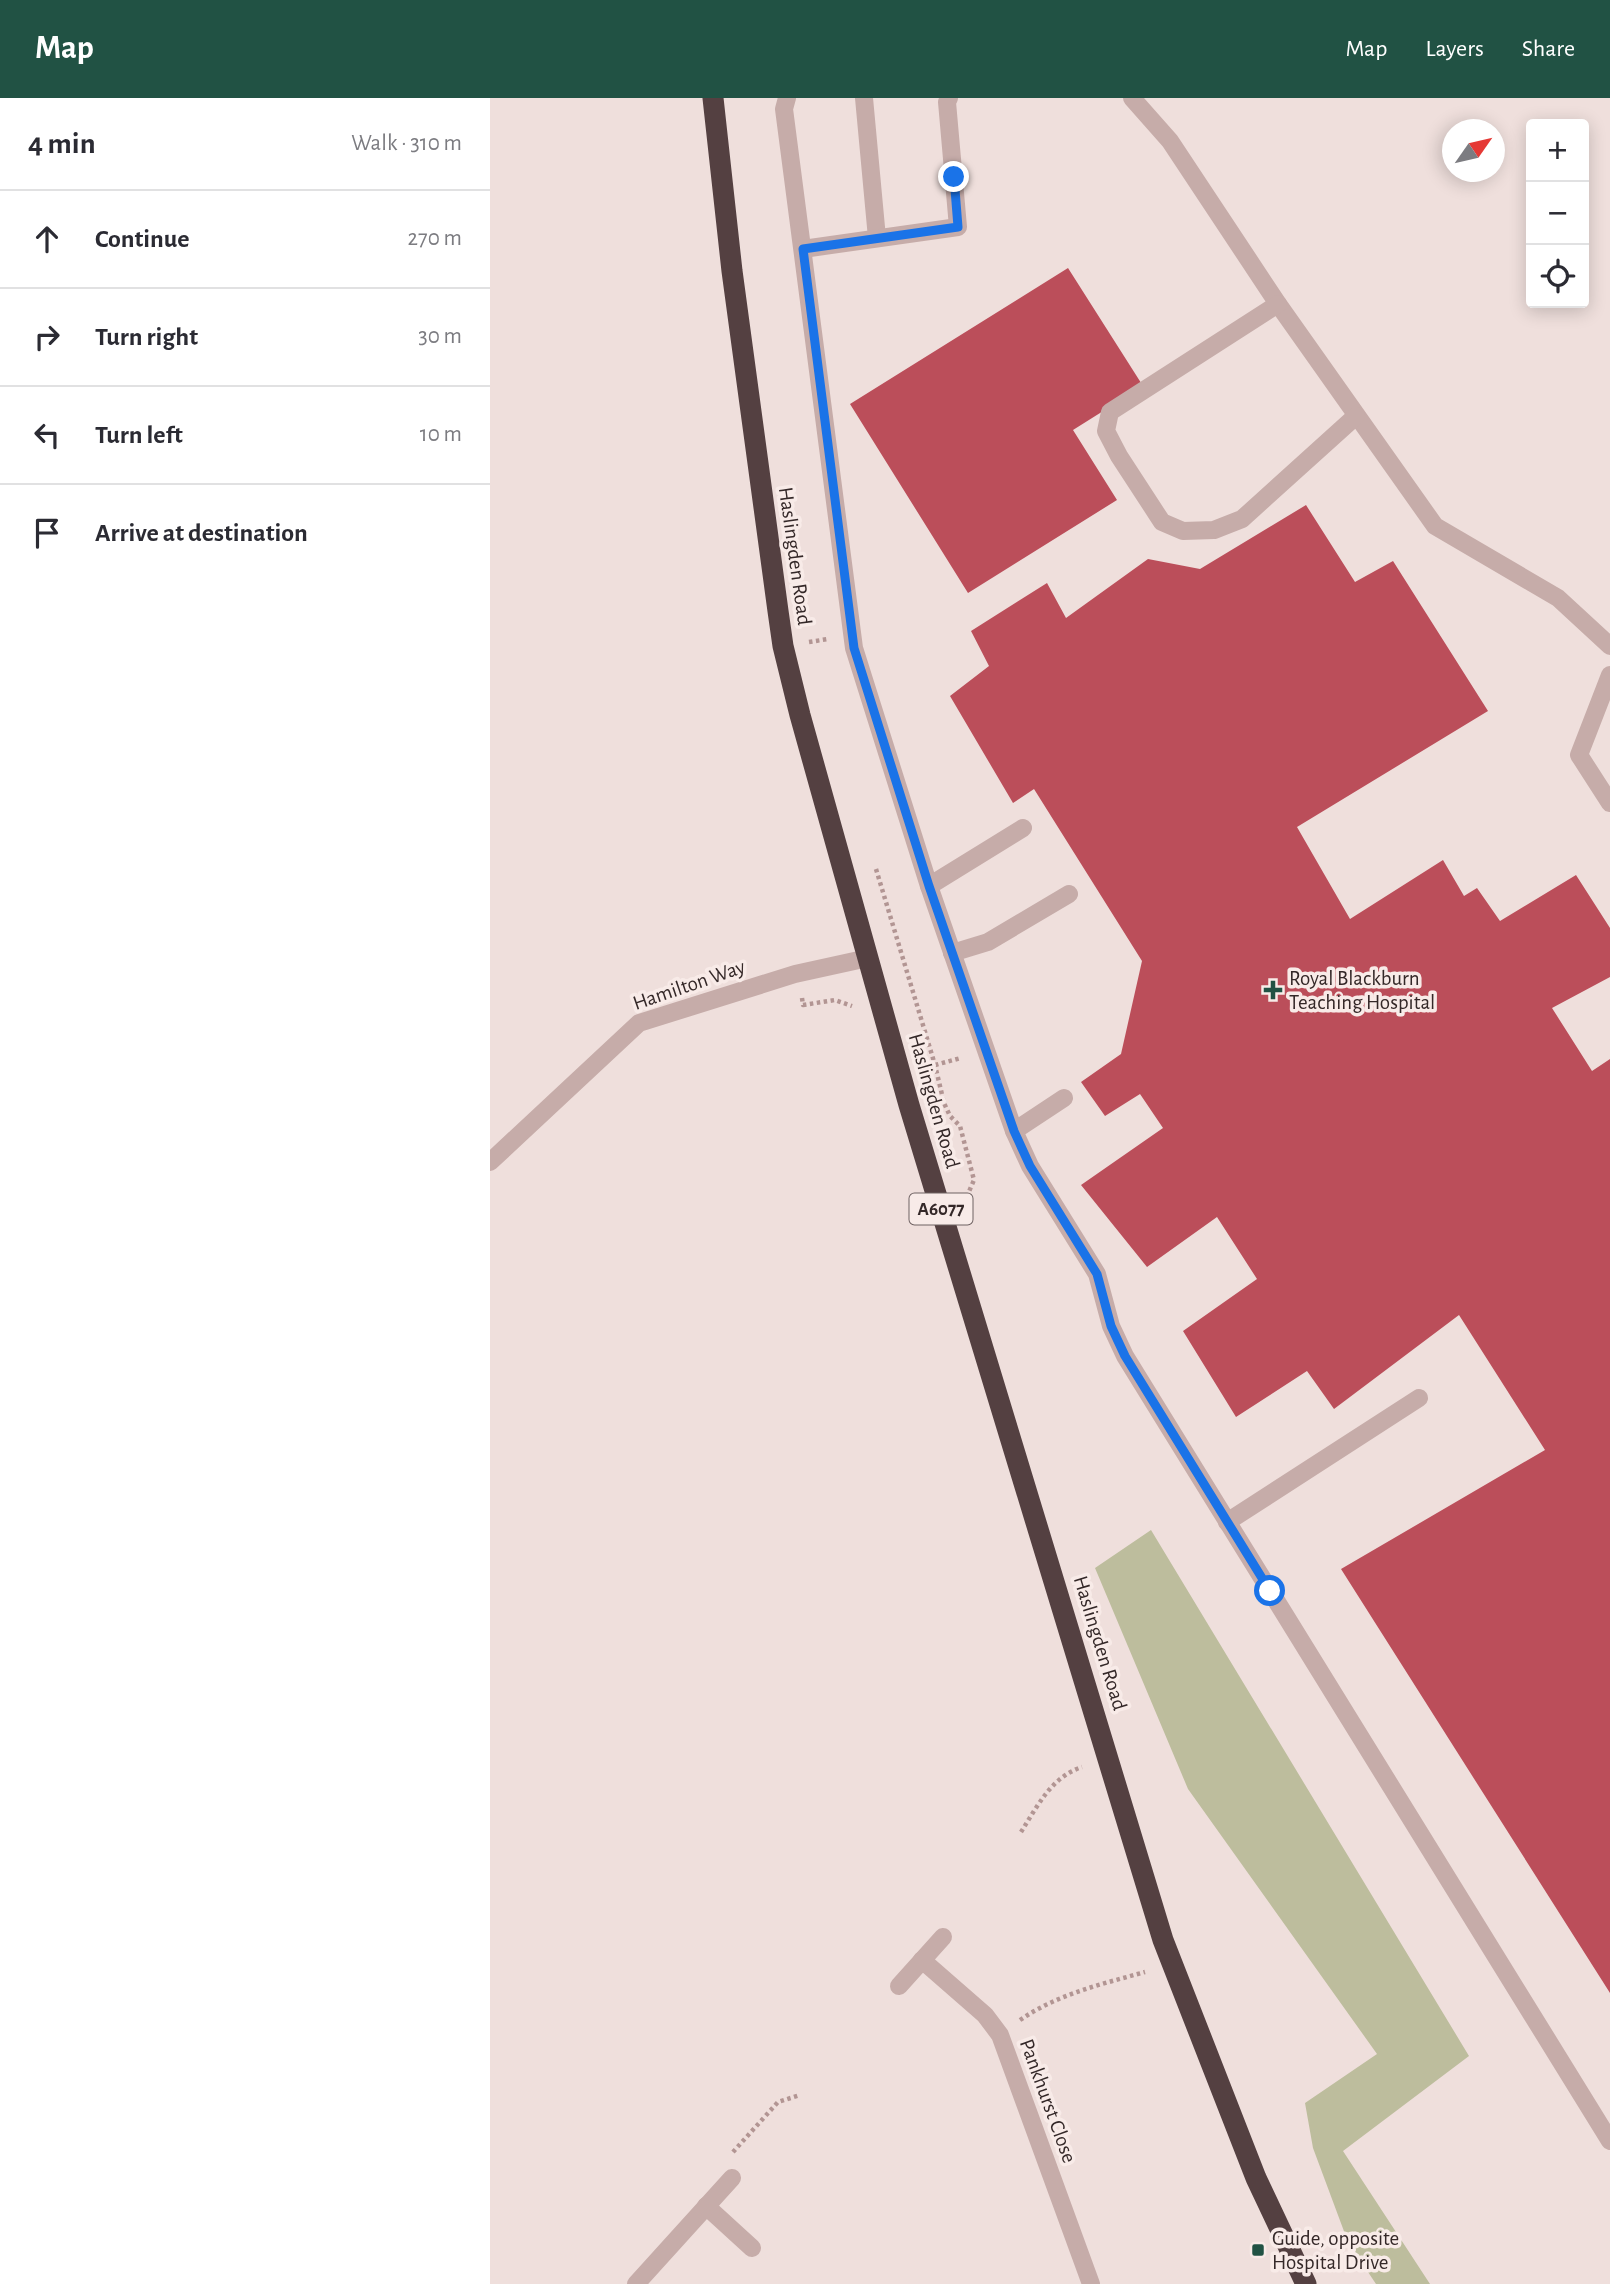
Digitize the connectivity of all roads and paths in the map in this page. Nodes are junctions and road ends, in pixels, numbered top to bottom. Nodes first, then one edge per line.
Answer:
1 (713, 98) edge
2 (787, 98) edge
3 (864, 98) edge
4 (949, 98) edge
5 (1132, 98) edge
6 (877, 238) junction
7 (803, 249) junction
8 (1278, 304) junction
9 (1356, 416) junction
10 (853, 635) junction
11 (783, 646) junction
12 (1610, 646) edge
13 (1610, 675) edge
14 (1610, 803) edge
15 (1023, 828) dead end
16 (929, 886) junction
17 (1069, 894) dead end
18 (952, 953) junction
19 (868, 957) junction
20 (795, 974) junction
21 (857, 1010) dead end
22 (1065, 1098) dead end
23 (1014, 1131) junction
24 (490, 1162) edge
25 (1419, 1398) dead end
26 (1227, 1522) junction
27 (1075, 1769) dead end
28 (1021, 1832) dead end
29 (943, 1937) dead end
30 (922, 1960) junction
31 (1173, 1964) junction
32 (899, 1986) dead end
33 (1000, 2035) junction
34 (800, 2095) dead end
35 (1610, 2141) edge
36 (732, 2178) joint
37 (706, 2206) junction
38 (752, 2248) dead end
39 (636, 2284) edge
40 (1091, 2284) edge
41 (1306, 2284) edge

1 - 11 highway, Haslingden Road / A6077
2 - 7 street
3 - 6 street
4 - 6 street
5 - 8 street
6 - 7 street
7 - 10 street
8 - 9 street
8 - 9 street
9 - 12 street
10 - 11 path
10 - 16 street
11 - 19 highway, Haslingden Road / A6077
13 - 14 street
15 - 16 street
16 - 18 street
17 - 18 street
18 - 23 street
19 - 20 street, Hamilton Way
19 - 31 highway, Haslingden Road / A6077
20 - 21 path
20 - 24 street, Hamilton Way
22 - 23 street
23 - 26 street
25 - 26 street
26 - 35 street
27 - 28 path
29 - 30 street
30 - 32 street
30 - 33 street, Pankhurst Close
31 - 33 path
31 - 41 highway, Haslingden Road / A6077
33 - 40 street, Pankhurst Close
34 - 36 path
36 - 37 street
37 - 38 street
37 - 39 street

